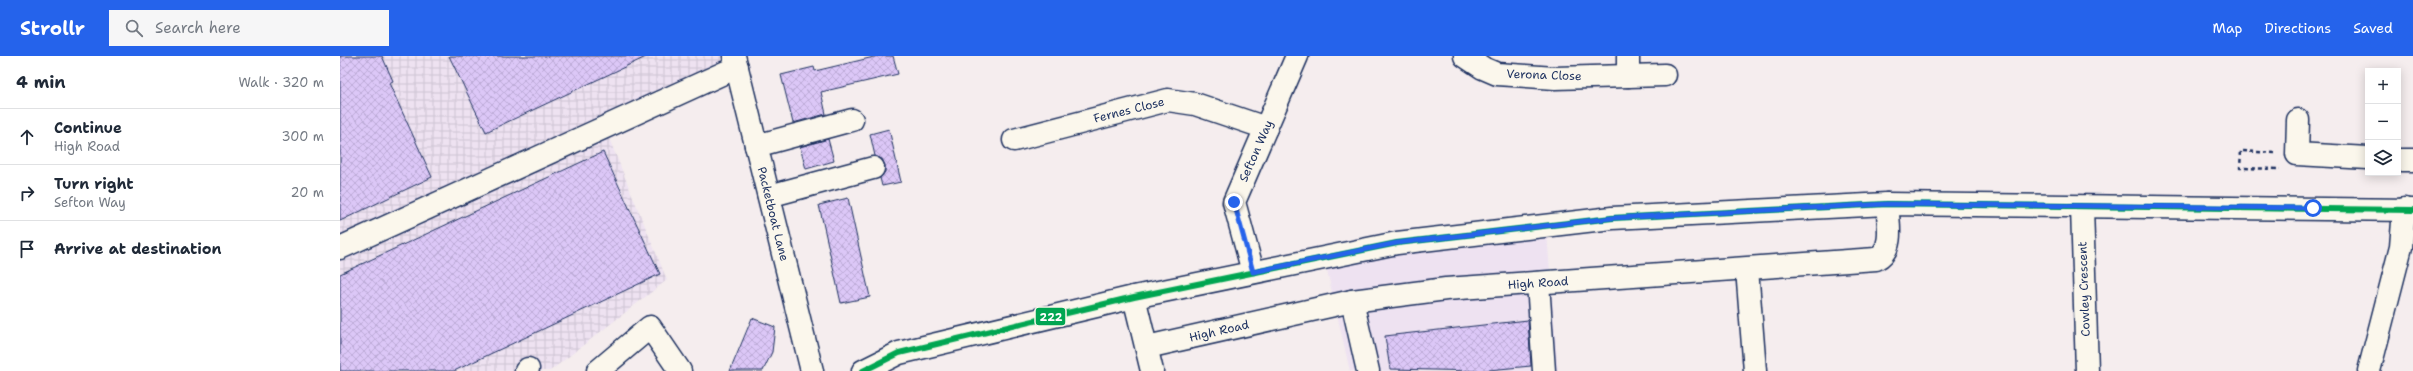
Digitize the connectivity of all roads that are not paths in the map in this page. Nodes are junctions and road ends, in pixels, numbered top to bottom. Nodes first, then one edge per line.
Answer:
1 (1297, 56) edge
2 (1465, 56) edge
3 (736, 62) edge
4 (1628, 66) edge
5 (1665, 75) dead end
6 (852, 120) dead end
7 (2298, 120) dead end
8 (1266, 128) junction
9 (1014, 140) dead end
10 (756, 146) junction
11 (2365, 158) edge
12 (2401, 160) edge
13 (2413, 160) edge
14 (873, 168) dead end
15 (769, 196) junction
16 (1887, 204) junction
17 (2082, 207) junction
18 (2409, 210) edge
19 (340, 248) edge
20 (1747, 270) junction
21 (1253, 272) junction
22 (1538, 283) junction
23 (1134, 297) junction
24 (1352, 301) junction
25 (1146, 347) junction
26 (598, 371) edge
27 (680, 371) edge
28 (812, 371) edge
29 (863, 371) edge
30 (1152, 371) edge
31 (1368, 371) edge
32 (1544, 371) edge
33 (1755, 371) edge
34 (2087, 371) edge
35 (2369, 371) edge

1 - 8 street, Sefton Way
2 - 4 street, Verona Close
3 - 10 street, Packetboat Lane
3 - 19 street
4 - 5 street, Verona Close
6 - 10 street
7 - 11 street
8 - 9 street, Fernes Close
8 - 21 street, Sefton Way
10 - 15 street, Packetboat Lane
12 - 13 street
14 - 15 street
15 - 28 street, Packetboat Lane
16 - 17 street
16 - 20 street, High Road
16 - 21 street
17 - 18 street
17 - 34 street, Cowley Crescent
18 - 35 street
20 - 22 street, High Road
20 - 33 street
21 - 23 street
22 - 24 street, High Road
22 - 32 street
23 - 25 street
23 - 29 street
24 - 25 street, High Road
24 - 31 street
25 - 30 street
26 - 27 street

